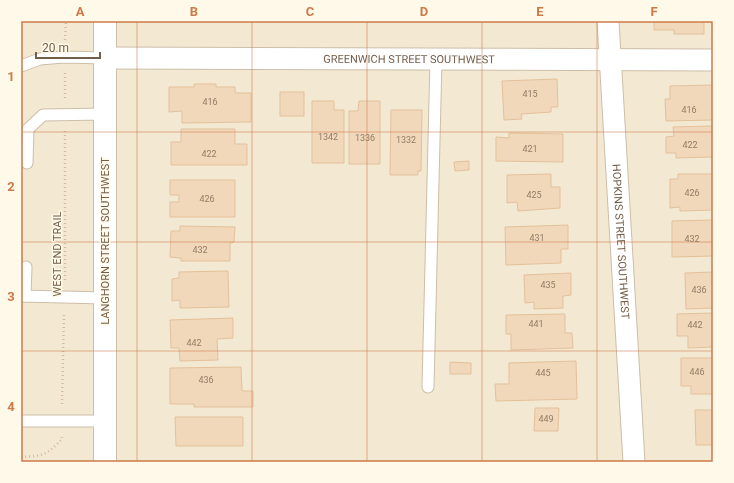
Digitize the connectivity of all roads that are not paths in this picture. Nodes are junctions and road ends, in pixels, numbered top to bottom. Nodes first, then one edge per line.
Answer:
1 (105, 21) edge
2 (608, 21) edge
3 (105, 58) junction
4 (436, 59) junction
5 (610, 59) junction
6 (713, 60) edge
7 (21, 66) edge
8 (105, 114) junction
9 (27, 162) dead end
10 (26, 267) dead end
11 (23, 296) edge
12 (105, 298) junction
13 (428, 387) dead end
14 (21, 421) edge
15 (105, 421) junction
16 (105, 462) edge
17 (634, 462) edge

1 - 3 street, LANGHORN STREET SOUTHWEST
2 - 5 street, HOPKINS STREET SOUTHWEST
3 - 4 street, GREENWICH STREET SOUTHWEST
3 - 7 lane
3 - 8 street, LANGHORN STREET SOUTHWEST
4 - 5 street, GREENWICH STREET SOUTHWEST
4 - 13 lane
5 - 6 street, GREENWICH STREET SOUTHWEST
5 - 17 street, HOPKINS STREET SOUTHWEST
8 - 9 lane
8 - 12 street, LANGHORN STREET SOUTHWEST
10 - 11 lane
11 - 12 lane
12 - 15 street, LANGHORN STREET SOUTHWEST
14 - 15 lane
15 - 16 street, LANGHORN STREET SOUTHWEST

